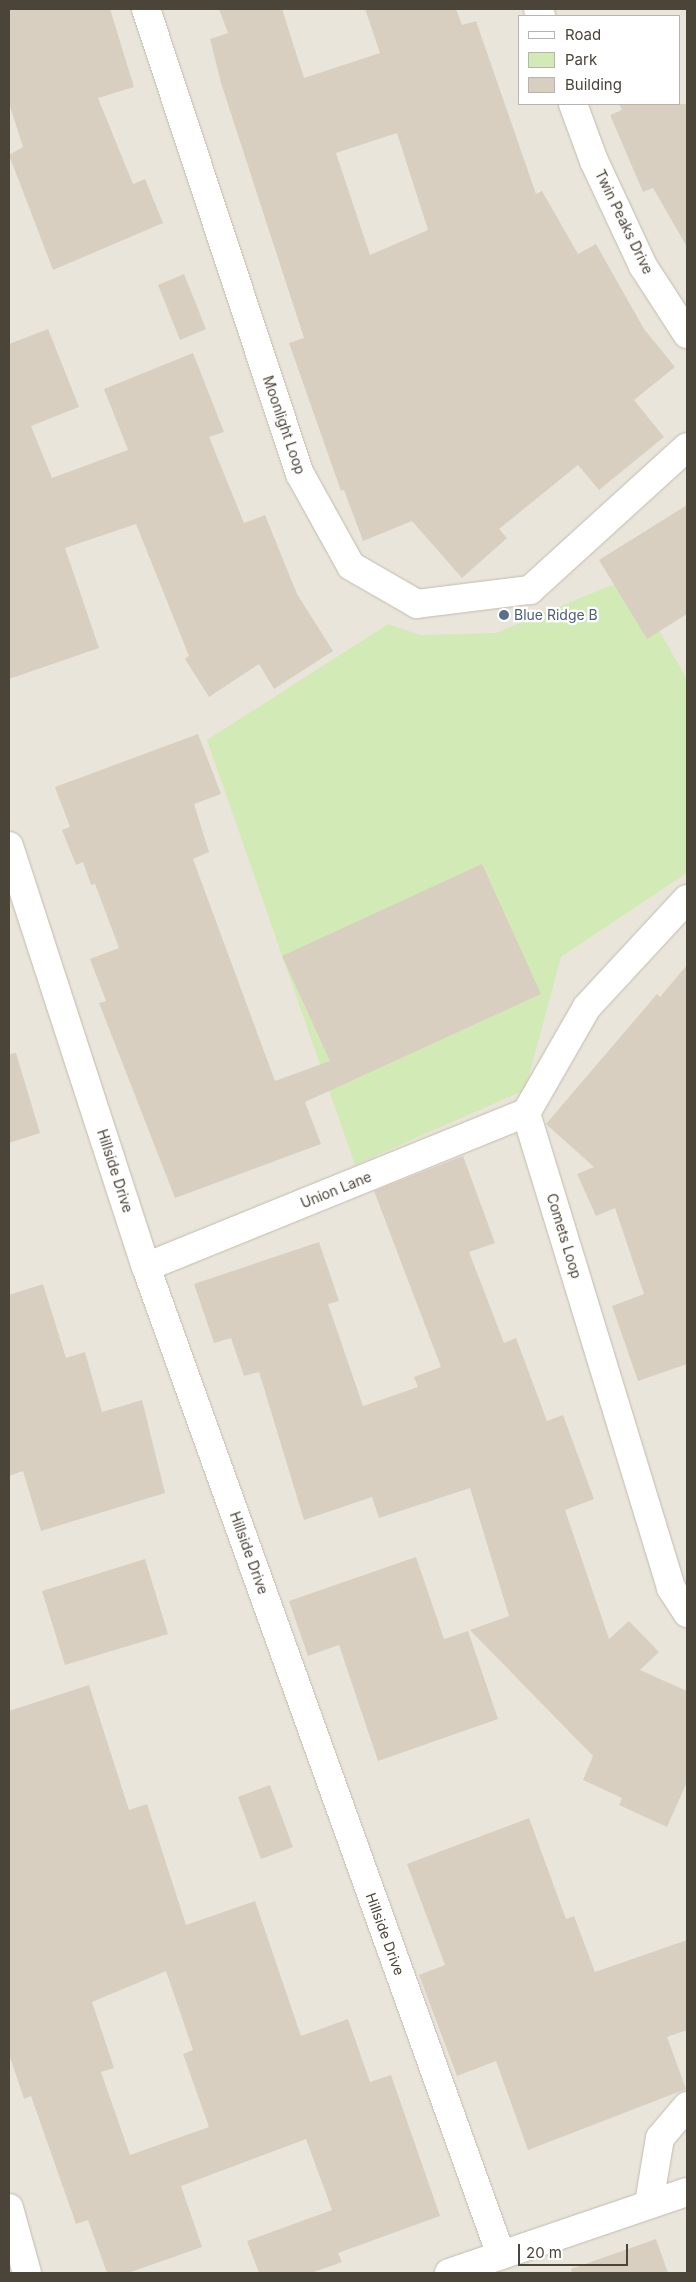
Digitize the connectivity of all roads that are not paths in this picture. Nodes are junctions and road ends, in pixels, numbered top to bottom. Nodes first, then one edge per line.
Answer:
1 (146, 9) edge
2 (573, 105) edge
3 (687, 334) edge
4 (687, 447) edge
5 (9, 846) edge
6 (687, 899) edge
7 (526, 1113) junction
8 (146, 1267) junction
9 (687, 1613) edge
10 (687, 2106) edge
11 (687, 2192) edge
12 (649, 2203) junction
13 (9, 2208) edge
14 (501, 2255) junction
15 (27, 2273) edge
16 (449, 2273) edge

1 - 4 street, Moonlight Loop
2 - 3 street, Twin Peaks Drive
5 - 8 street, Hillside Drive
6 - 7 street
7 - 8 street, Union Lane
7 - 9 street, Comets Loop
8 - 14 street, Hillside Drive
10 - 12 street
11 - 12 street
12 - 14 street
13 - 15 street
14 - 16 street

